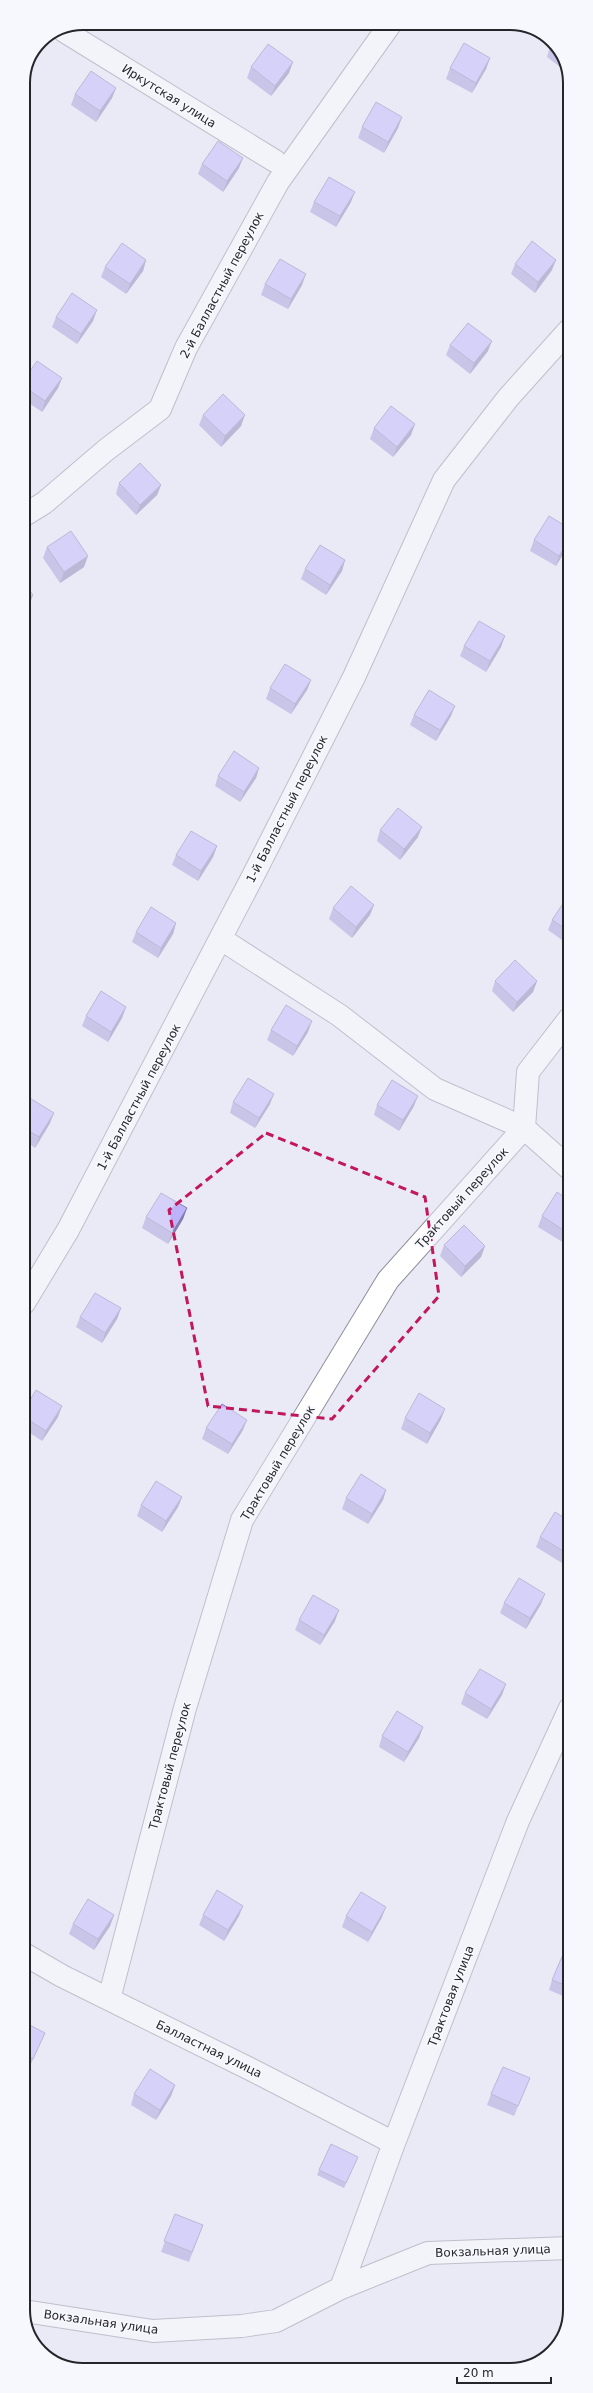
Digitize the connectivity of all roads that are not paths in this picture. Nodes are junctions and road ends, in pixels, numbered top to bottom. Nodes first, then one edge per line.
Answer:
1 (385, 30) edge
2 (67, 33) edge
3 (275, 161) dead end
4 (563, 337) edge
5 (30, 512) edge
6 (220, 939) junction
7 (563, 1026) edge
8 (524, 1128) junction
9 (563, 1163) edge
10 (30, 1293) edge
11 (563, 1723) edge
12 (30, 1957) edge
13 (109, 1999) junction
14 (394, 2144) junction
15 (563, 2248) edge
16 (341, 2288) junction
17 (30, 2312) edge

1 - 5 street, 2-й Балластный переулок
2 - 3 street, Иркутская улица
4 - 6 street, 1-й Балластный переулок
6 - 8 street
6 - 10 street, 1-й Балластный переулок
7 - 8 street
8 - 9 street
8 - 13 street, Трактовый переулок
11 - 14 street, Трактовая улица
12 - 13 street, Балластная улица
13 - 14 street, Балластная улица
14 - 16 street, Трактовая улица
15 - 16 street, Вокзальная улица
16 - 17 street, Вокзальная улица

